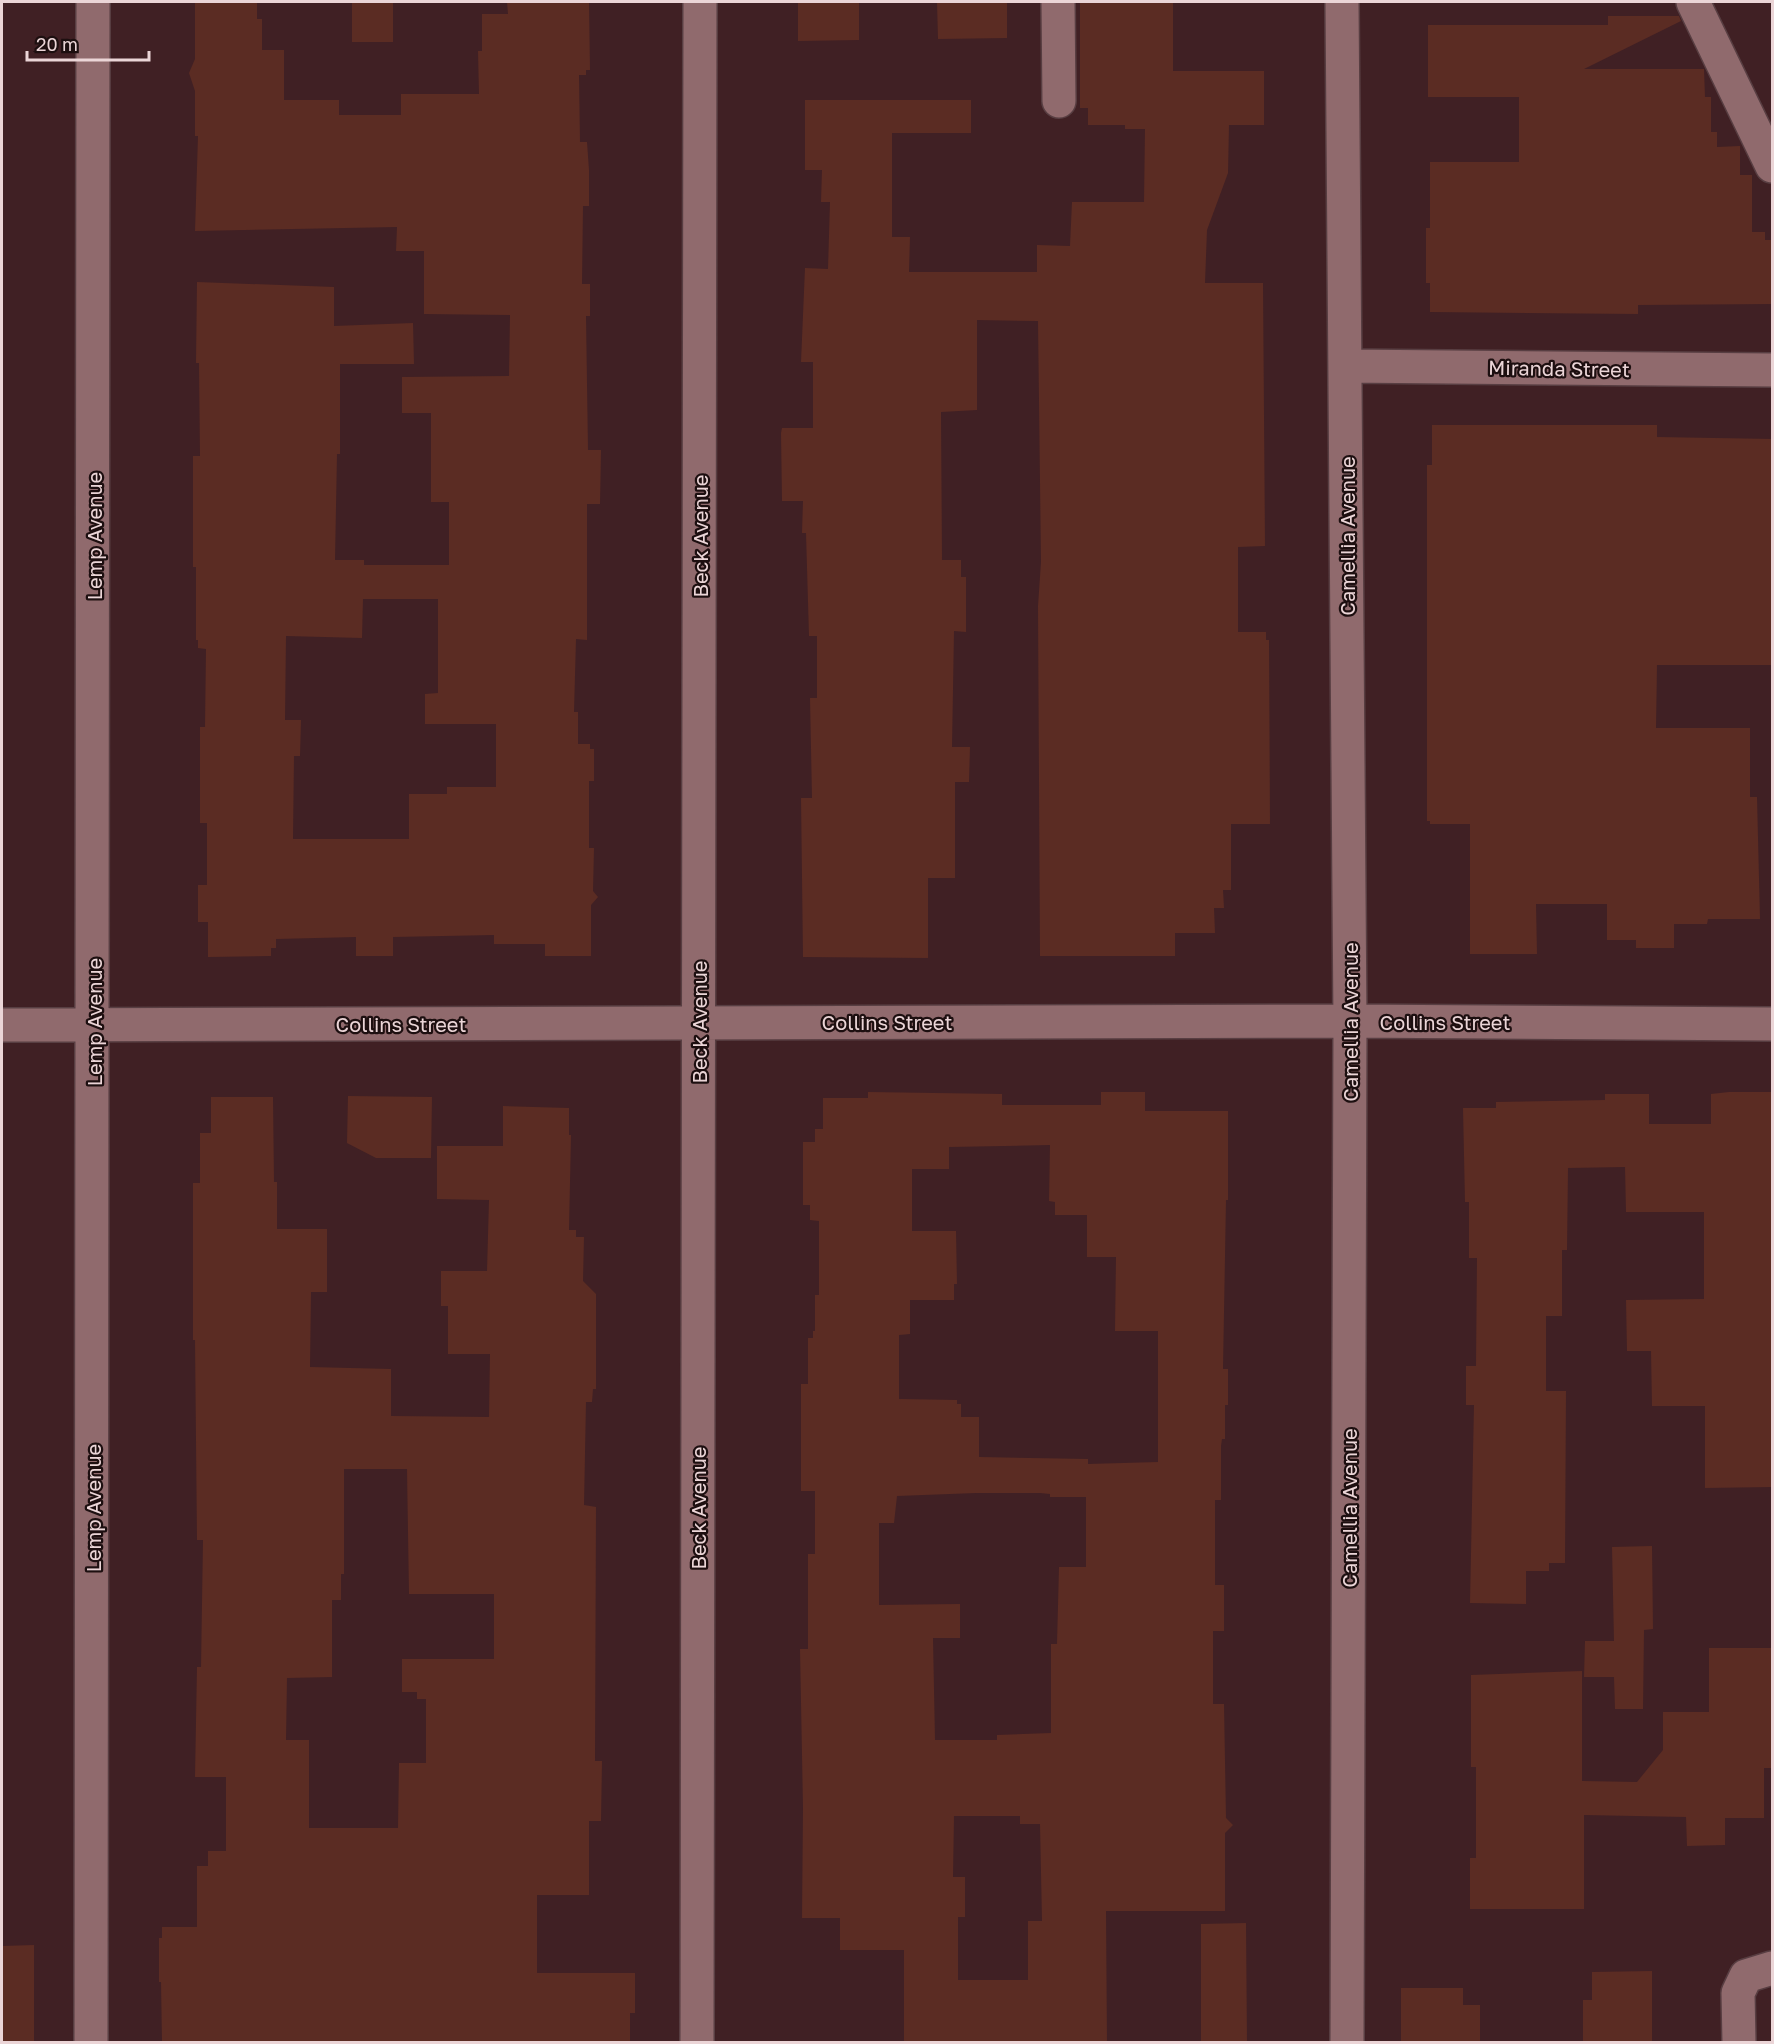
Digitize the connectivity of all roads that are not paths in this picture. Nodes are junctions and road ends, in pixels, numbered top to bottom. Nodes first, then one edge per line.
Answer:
1 (93, 2) edge
2 (700, 2) edge
3 (1058, 2) edge
4 (1342, 2) edge
5 (1693, 2) edge
6 (1059, 101) dead end
7 (1773, 166) edge
8 (1346, 366) junction
9 (1773, 370) edge
10 (1350, 1021) junction
11 (699, 1024) junction
12 (1773, 1024) edge
13 (2, 1025) edge
14 (94, 1025) junction
15 (1773, 1968) edge
16 (91, 2043) edge
17 (697, 2043) edge
18 (1347, 2043) edge
19 (1739, 2043) edge

1 - 14 street, Lemp Avenue
2 - 11 street, Beck Avenue
3 - 6 street
4 - 8 street, Camellia Avenue
5 - 7 street
8 - 9 street, Miranda Street
8 - 10 street, Camellia Avenue
10 - 11 street, Collins Street
10 - 12 street, Collins Street
10 - 18 street, Camellia Avenue
11 - 14 street, Collins Street
11 - 17 street, Beck Avenue
13 - 14 street, Collins Street
14 - 16 street, Lemp Avenue
15 - 19 street

